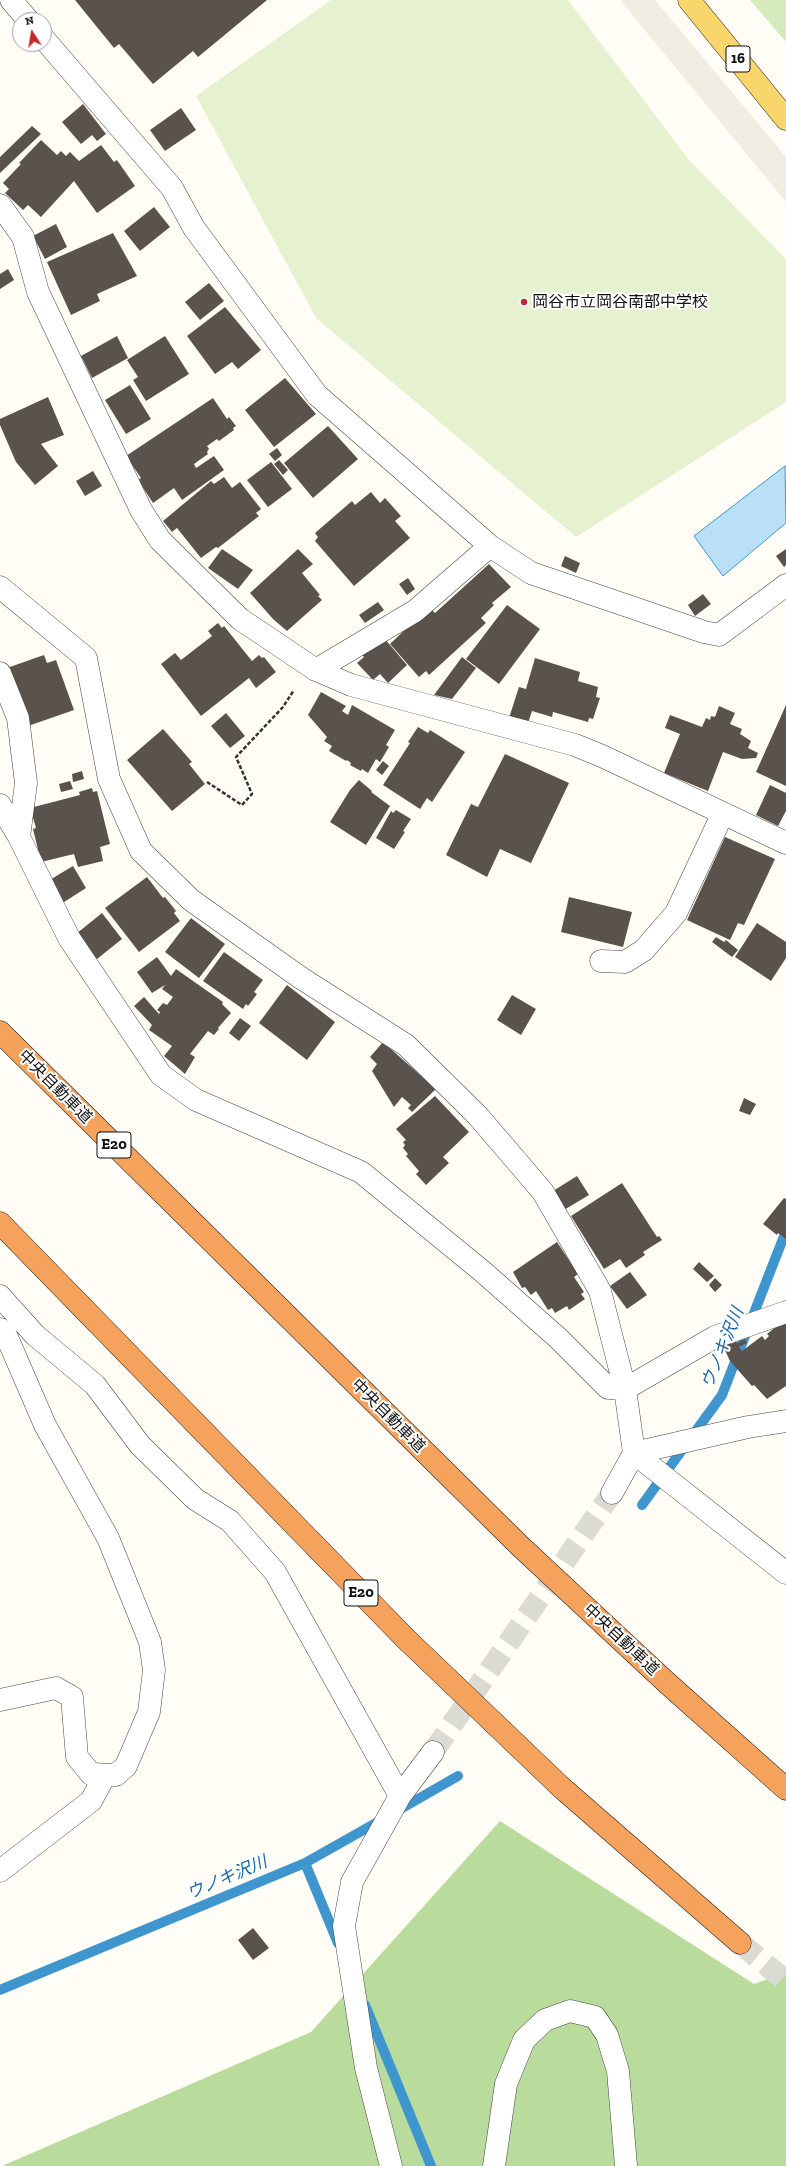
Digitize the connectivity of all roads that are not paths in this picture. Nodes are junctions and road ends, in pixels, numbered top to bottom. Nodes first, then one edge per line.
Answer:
1 (10, 0) edge
2 (689, 0) edge
3 (21, 12) edge
4 (52, 48) edge
5 (786, 119) edge
6 (0, 205) edge
7 (490, 546) junction
8 (786, 585) edge
9 (0, 587) edge
10 (316, 670) junction
11 (0, 673) edge
12 (0, 805) edge
13 (723, 813) junction
14 (19, 837) junction
15 (786, 843) edge
16 (601, 961) dead end
17 (0, 1032) edge
18 (0, 1224) edge
19 (0, 1296) edge
20 (786, 1312) edge
21 (0, 1328) edge
22 (625, 1389) junction
23 (786, 1421) edge
24 (634, 1452) junction
25 (612, 1493) tunnel mouth
26 (786, 1573) edge
27 (0, 1700) edge
28 (433, 1752) tunnel mouth
29 (105, 1775) junction
30 (786, 1789) edge
31 (400, 1796) junction
32 (0, 1870) edge
33 (740, 1943) tunnel mouth
34 (391, 2166) edge
35 (494, 2166) edge
36 (626, 2166) edge

1 - 3 street
2 - 5 main road, 16
4 - 7 street
6 - 10 street
7 - 8 street
7 - 10 street
9 - 22 street
10 - 13 street
11 - 14 street
12 - 14 street
13 - 15 street
13 - 16 street
14 - 22 street
17 - 30 highway, 中央自動車道 / E20
18 - 33 highway, E20
19 - 31 street
20 - 22 street
21 - 29 street
22 - 24 street
23 - 24 street
24 - 25 street
24 - 26 street
27 - 29 street
28 - 31 street
29 - 32 street
31 - 34 street
35 - 36 street

